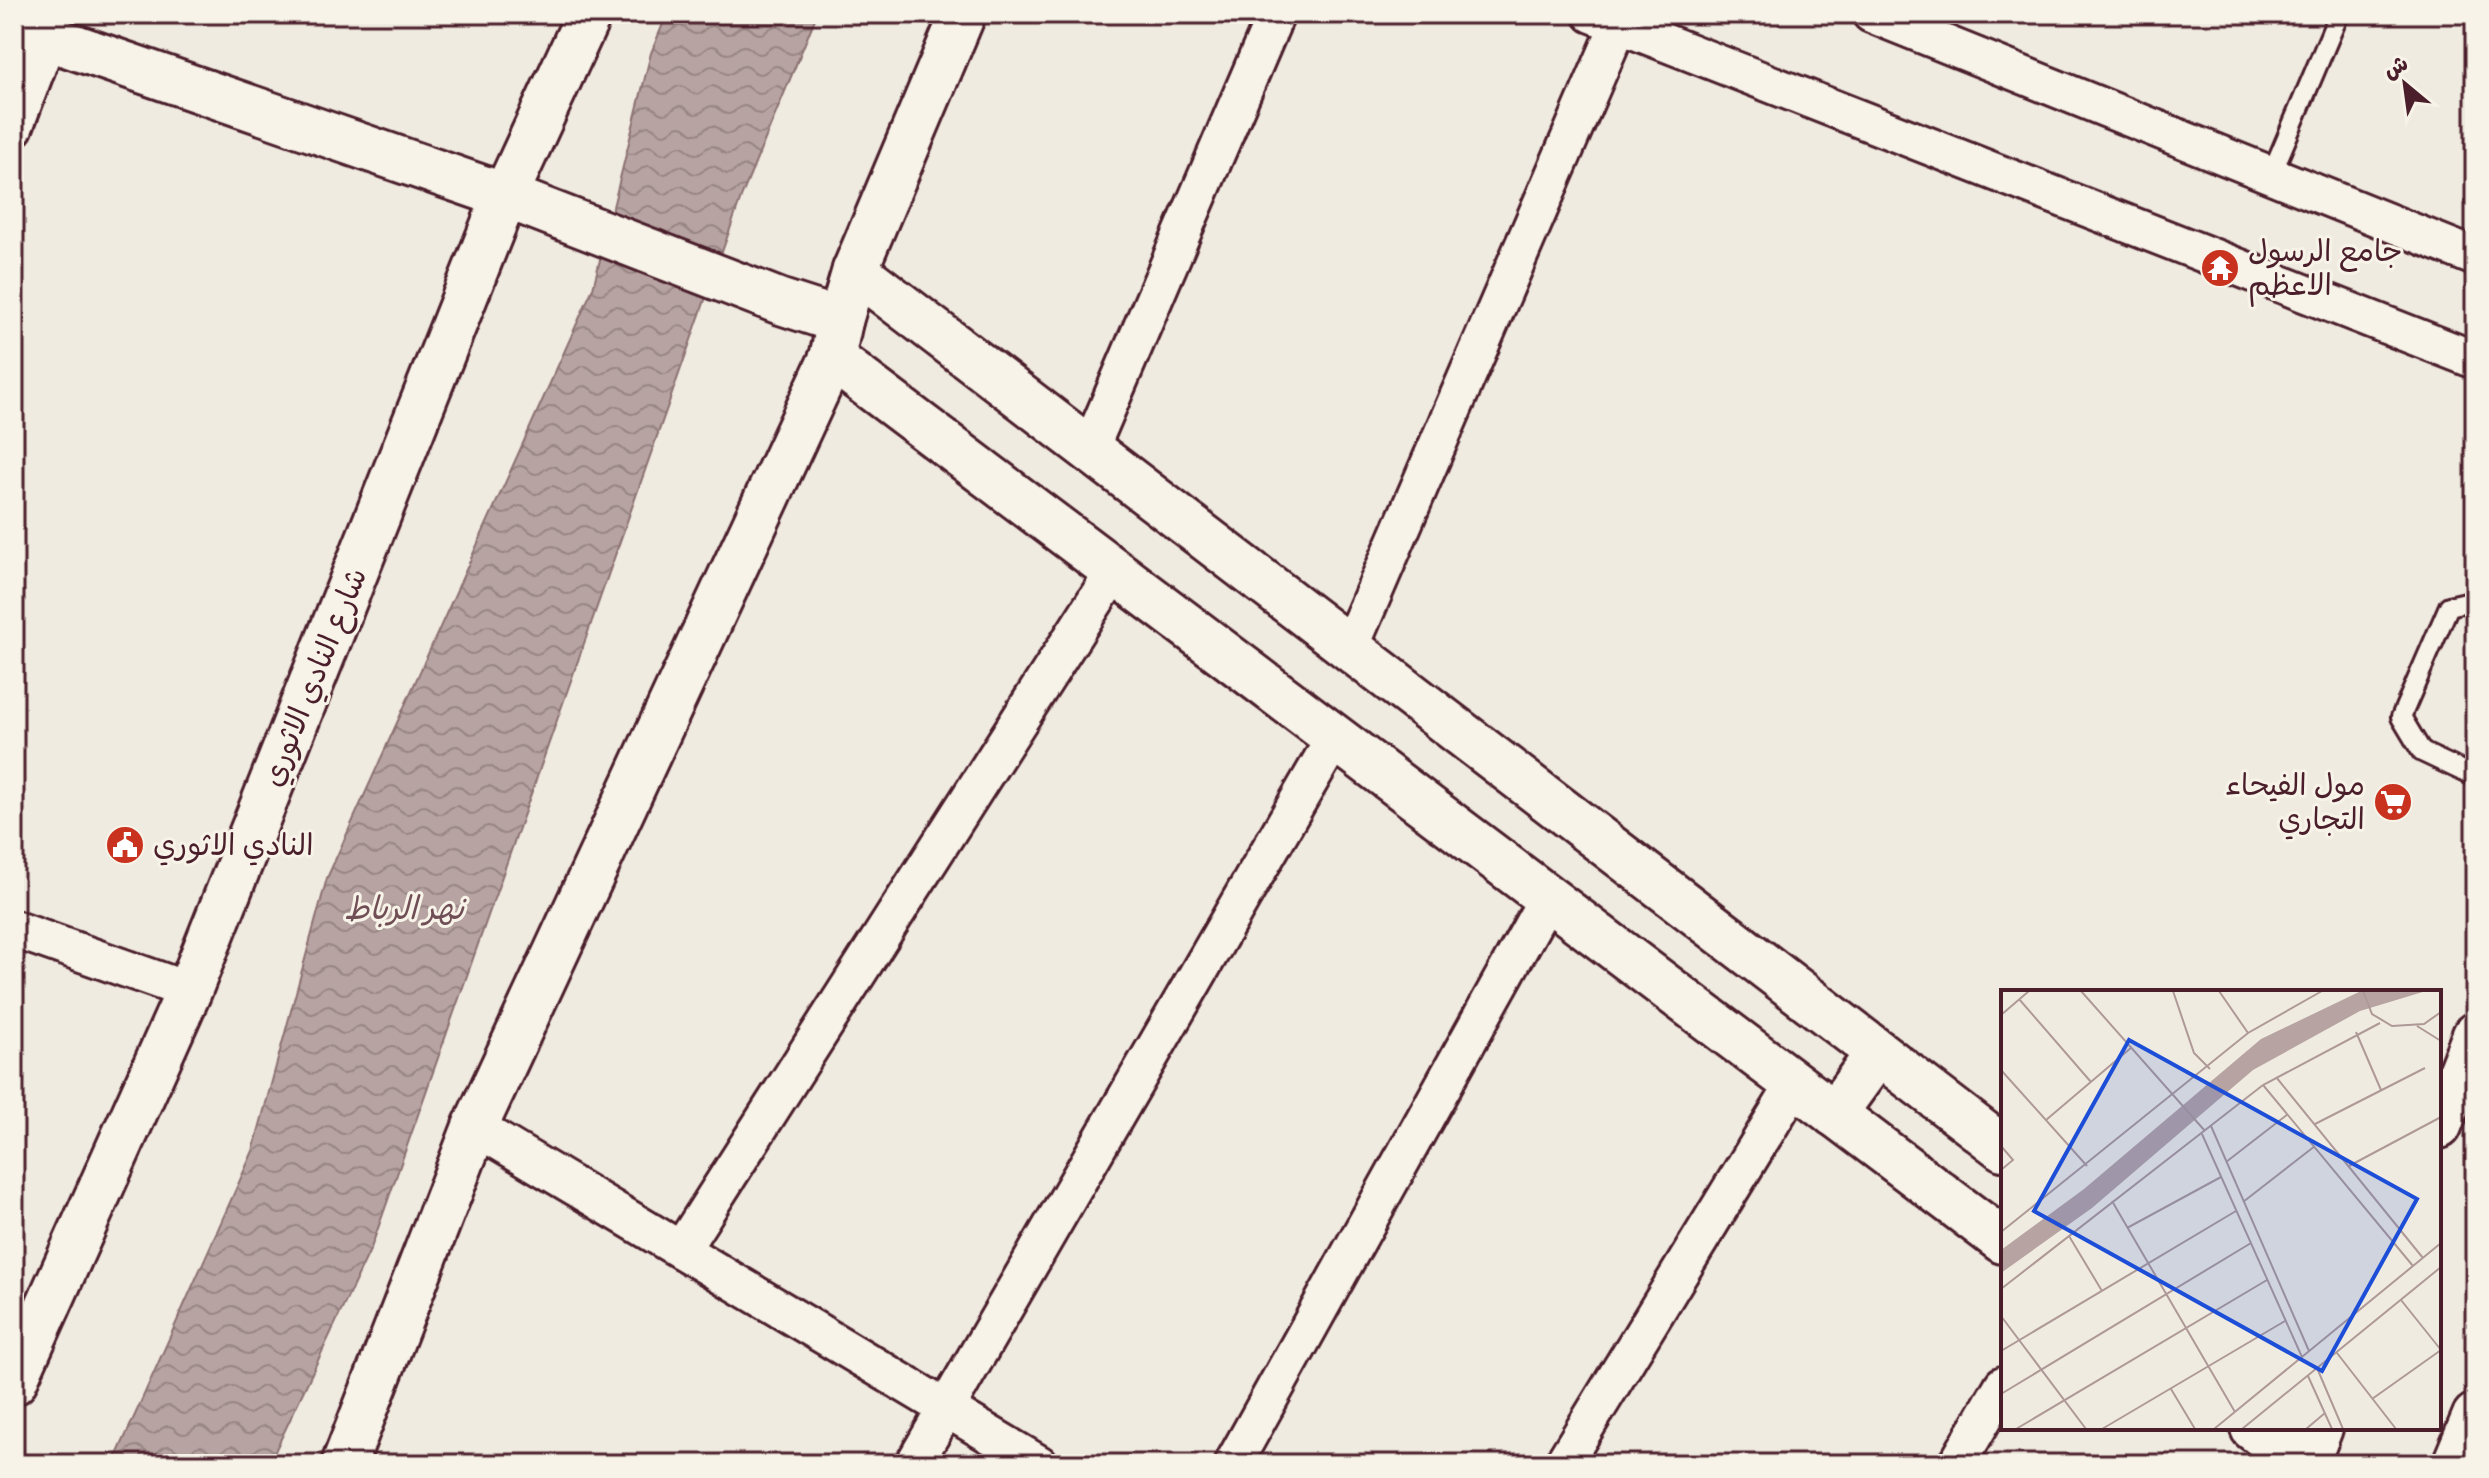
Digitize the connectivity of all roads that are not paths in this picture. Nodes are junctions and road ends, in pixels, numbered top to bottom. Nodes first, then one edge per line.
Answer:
1 (589, 14) edge
2 (963, 14) edge
3 (1276, 14) edge
4 (1871, 14) edge
5 (2339, 14) edge
6 (1606, 19) edge
7 (1922, 23) edge
8 (31, 32) edge
9 (14, 128) edge
10 (2271, 175) junction
11 (512, 199) junction
12 (2475, 257) edge
13 (855, 270) junction
14 (836, 340) junction
15 (2475, 360) edge
16 (1089, 451) junction
17 (1115, 570) junction
18 (2475, 600) edge
19 (1349, 650) junction
20 (1335, 737) junction
21 (2475, 777) edge
22 (1548, 897) junction
23 (14, 929) edge
24 (189, 991) junction
25 (2475, 1035) edge
26 (1878, 1053) junction
27 (1795, 1084) junction
28 (1834, 1114) junction
29 (2441, 1121) edge
30 (475, 1127) junction
31 (2001, 1146) edge
32 (2001, 1239) edge
33 (681, 1250) junction
34 (14, 1382) edge
35 (2001, 1388) edge
36 (946, 1409) junction
37 (2475, 1416) edge
38 (2256, 1430) edge
39 (2319, 1430) edge
40 (344, 1464) edge
41 (914, 1464) edge
42 (1039, 1464) edge
43 (1233, 1464) edge
44 (1563, 1464) edge
45 (1957, 1464) edge
46 (2303, 1464) edge
47 (2455, 1464) edge

1 - 11 street, شارع النادي الاثوري
2 - 13 street
3 - 16 street
4 - 7 street
5 - 10 lane
6 - 15 street
6 - 19 street
7 - 10 street
8 - 9 street
8 - 11 street
10 - 12 street
11 - 14 street
11 - 24 street, شارع النادي الاثوري
13 - 14 street
13 - 16 street
14 - 17 street
14 - 30 street
16 - 19 street
17 - 20 street
17 - 33 street
18 - 21 lane
19 - 26 street
20 - 22 street
20 - 36 street
22 - 27 street
22 - 43 street
23 - 24 street
24 - 34 street, شارع النادي الاثوري
25 - 29 street
26 - 28 street
26 - 31 street
27 - 28 street
27 - 44 street
28 - 32 street
30 - 33 street
30 - 40 street
33 - 36 street
35 - 45 street
36 - 41 street
36 - 42 street
37 - 47 street
38 - 46 street
39 - 46 street

